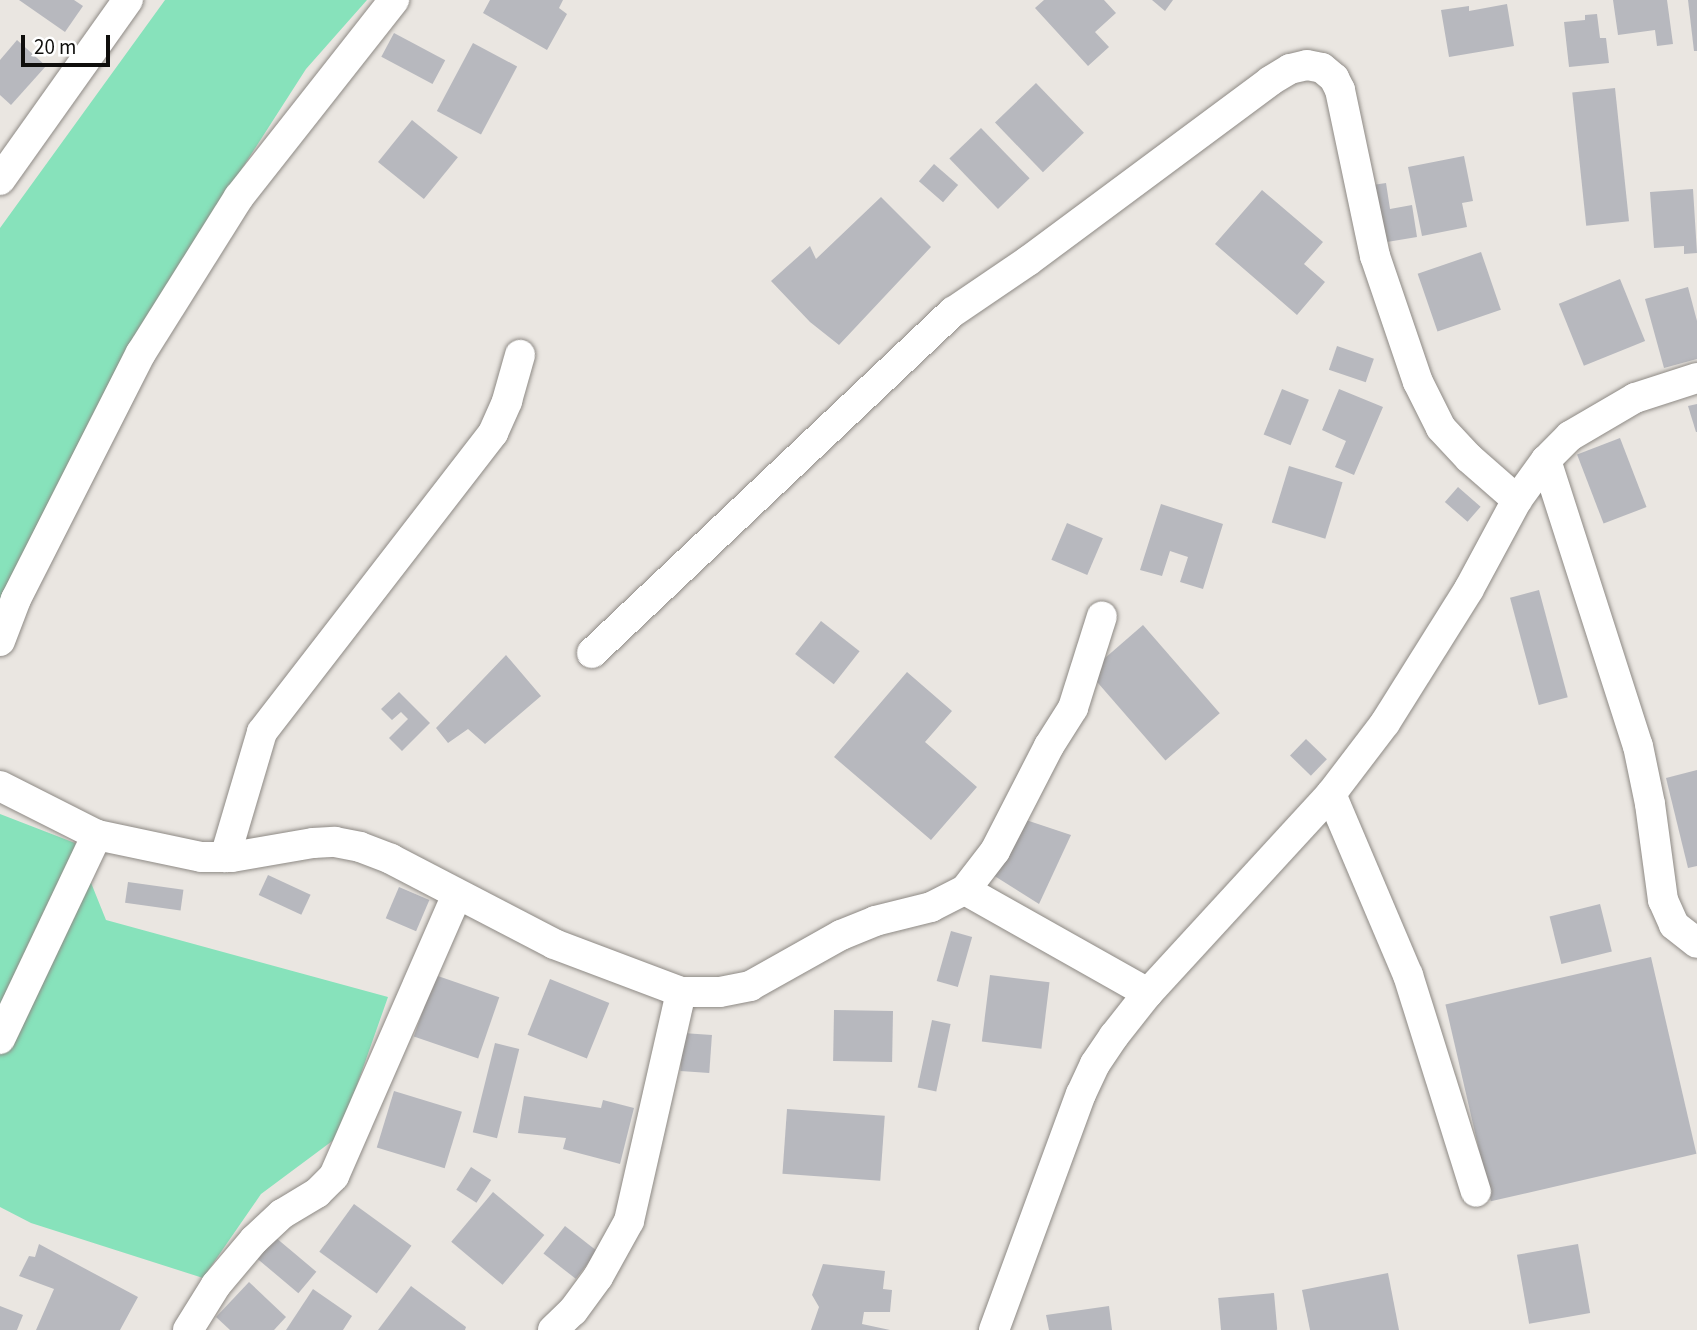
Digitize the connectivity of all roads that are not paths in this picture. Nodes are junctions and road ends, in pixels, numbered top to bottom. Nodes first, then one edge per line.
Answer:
1 (128, 0) edge
2 (394, 0) edge
3 (0, 180) edge
4 (520, 355) dead end
5 (1697, 378) edge
6 (1546, 460) junction
7 (1517, 500) junction
8 (1102, 616) dead end
9 (0, 642) edge
10 (592, 653) dead end
11 (0, 786) edge
12 (1331, 794) junction
13 (97, 835) junction
14 (225, 857) junction
15 (965, 890) junction
16 (457, 895) junction
17 (1697, 943) edge
18 (681, 992) junction
19 (1149, 993) junction
20 (0, 1039) edge
21 (1476, 1192) dead end
22 (188, 1330) edge
23 (553, 1330) edge
24 (994, 1330) edge

1 - 3 street
2 - 9 street
4 - 14 street
5 - 6 street
6 - 7 street
6 - 17 street
7 - 10 street
7 - 12 street
8 - 15 street
11 - 13 street
12 - 19 street
12 - 21 street
13 - 14 street
13 - 20 street
14 - 16 street
15 - 18 street
15 - 19 street
16 - 18 street
16 - 22 street
18 - 23 street
19 - 24 street

